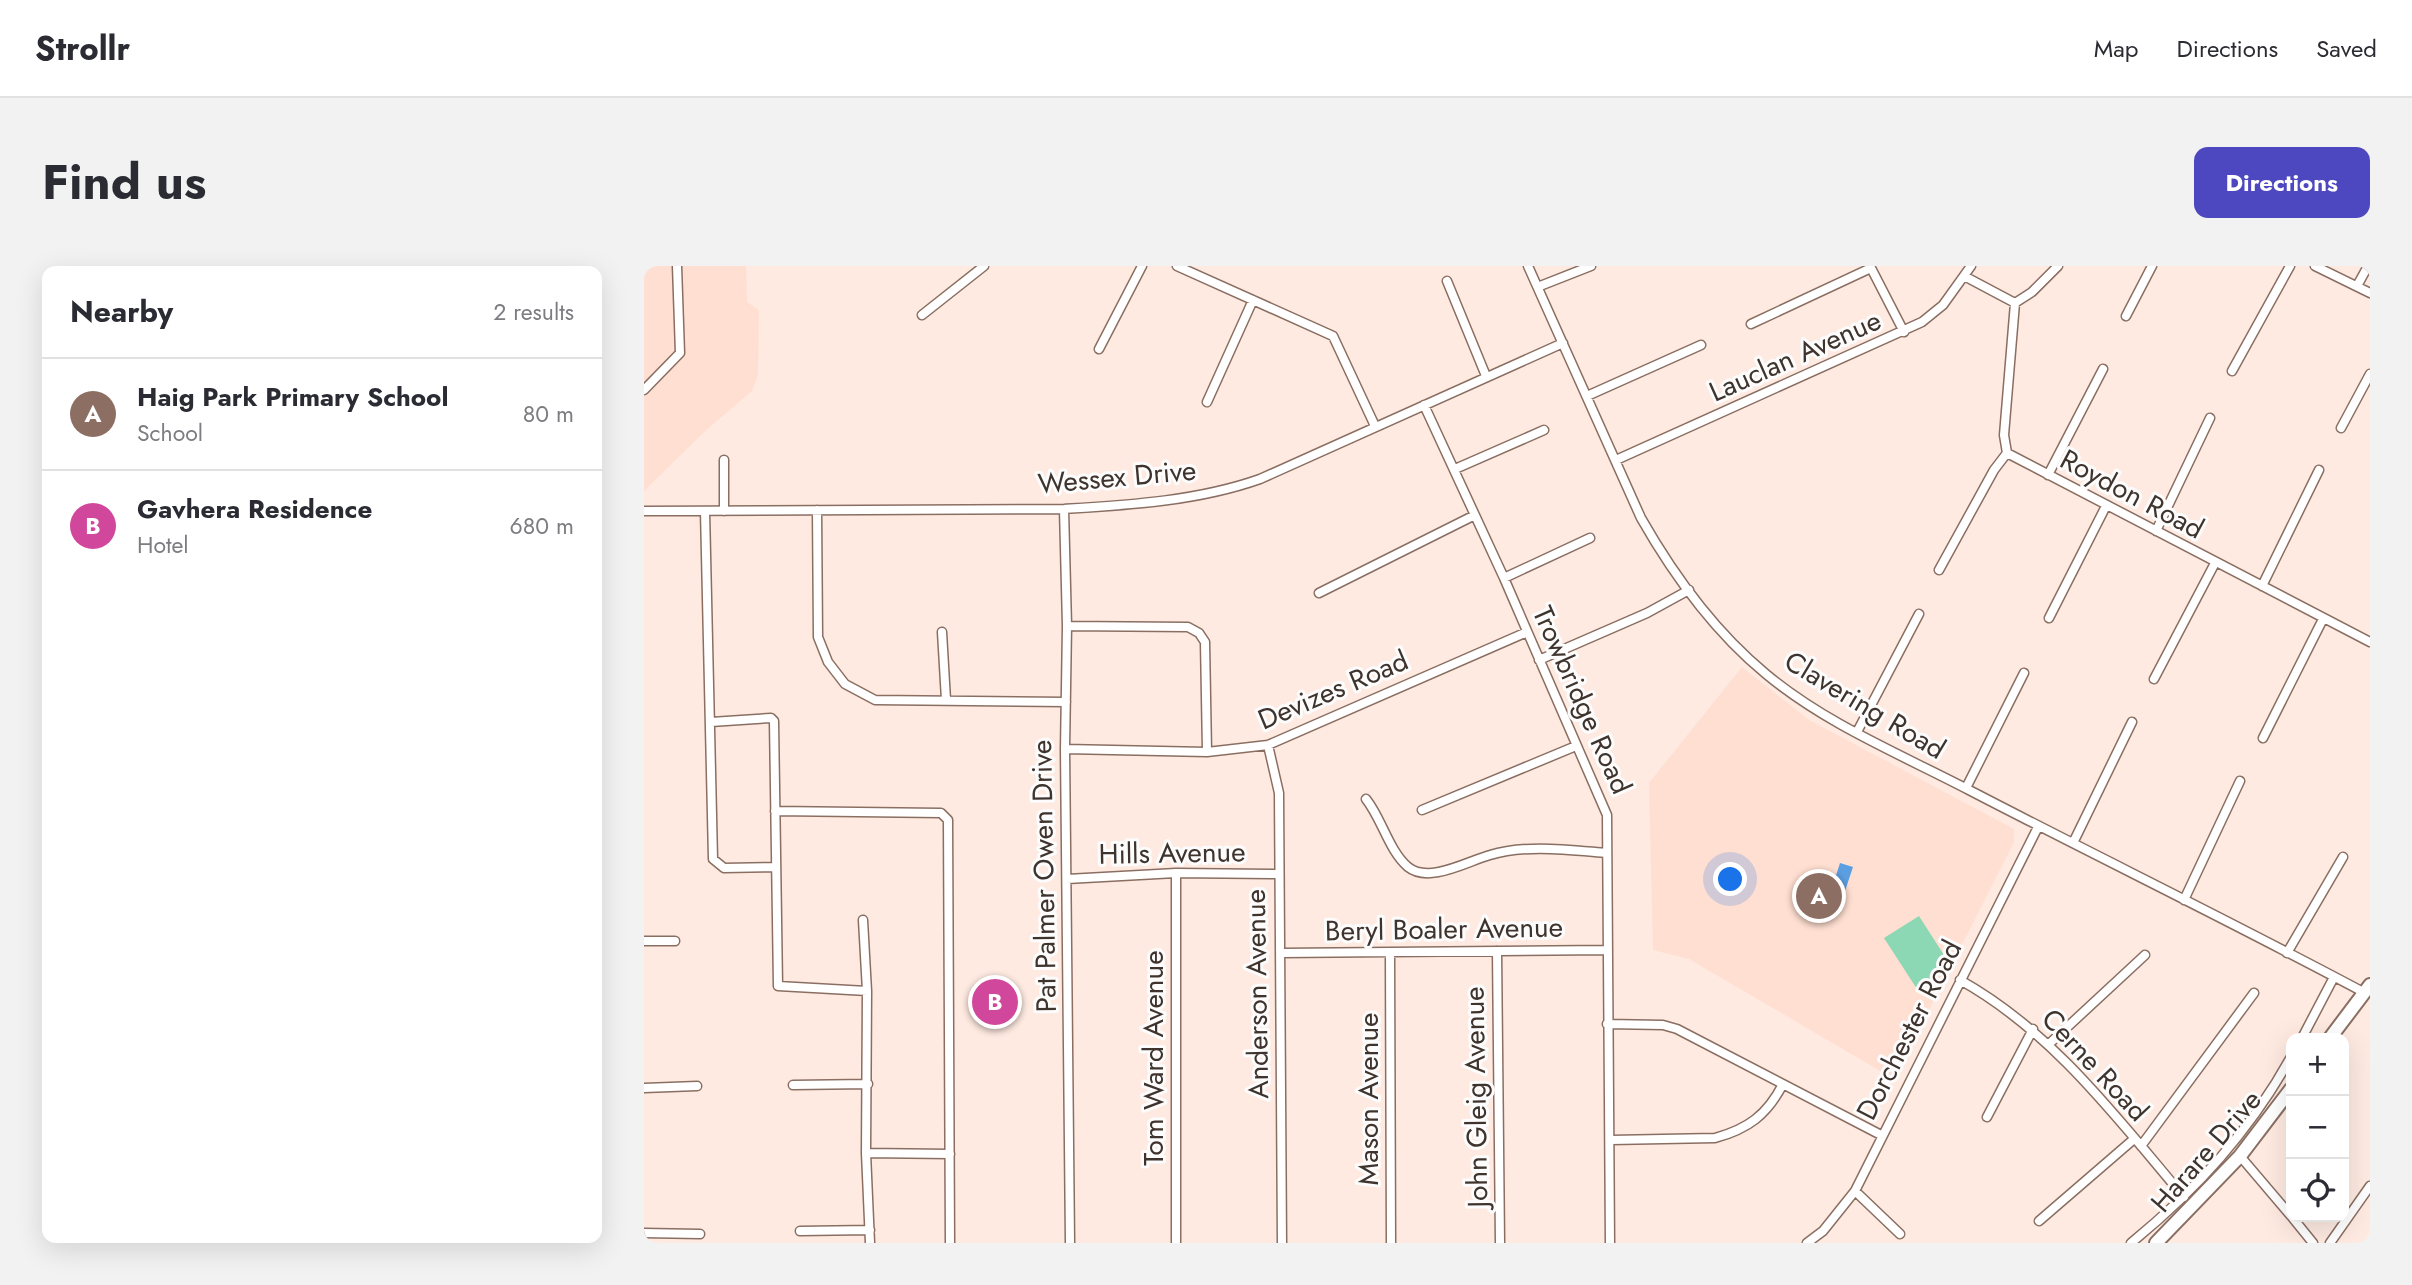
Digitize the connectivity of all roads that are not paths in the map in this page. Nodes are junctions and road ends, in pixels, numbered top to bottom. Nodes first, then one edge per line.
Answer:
1 (677, 266) edge
2 (984, 266) edge
3 (1142, 266) edge
4 (1177, 266) edge
5 (1528, 266) edge
6 (1591, 266) edge
7 (1971, 266) edge
8 (2058, 266) edge
9 (2152, 266) edge
10 (2290, 266) edge
11 (2315, 266) edge
12 (2368, 266) edge
13 (1871, 267) edge
14 (1966, 277) junction
15 (1447, 281) dead end
16 (1540, 286) junction
17 (2357, 286) junction
18 (2370, 293) edge
19 (1253, 300) junction
20 (2015, 303) junction
21 (922, 315) dead end
22 (2126, 316) dead end
23 (1751, 324) dead end
24 (1904, 332) junction
25 (1563, 343) junction
26 (1701, 345) dead end
27 (1099, 349) dead end
28 (2102, 369) dead end
29 (2232, 371) dead end
30 (2370, 374) edge
31 (1486, 376) junction
32 (644, 390) edge
33 (1587, 396) junction
34 (1207, 402) dead end
35 (1424, 405) junction
36 (2210, 418) dead end
37 (1375, 426) junction
38 (2341, 428) dead end
39 (1544, 430) dead end
40 (2007, 453) junction
41 (724, 460) dead end
42 (1616, 460) junction
43 (1455, 469) junction
44 (2319, 470) dead end
45 (2048, 475) junction
46 (2106, 506) junction
47 (1064, 509) junction
48 (817, 510) junction
49 (644, 511) edge
50 (705, 511) junction
51 (724, 511) junction
52 (1473, 516) junction
53 (2156, 531) junction
54 (1590, 538) dead end
55 (2215, 563) junction
56 (1939, 570) dead end
57 (1504, 578) junction
58 (2263, 586) junction
59 (1689, 590) junction
60 (1319, 593) dead end
61 (1919, 614) dead end
62 (2049, 618) dead end
63 (2323, 619) junction
64 (1068, 626) junction
65 (942, 632) dead end
66 (1527, 632) junction
67 (2370, 642) edge
68 (1539, 660) junction
69 (2024, 673) dead end
70 (2154, 679) dead end
71 (946, 700) junction
72 (1066, 702) junction
73 (711, 722) junction
74 (2132, 722) dead end
75 (1857, 732) junction
76 (2263, 738) dead end
77 (1268, 745) junction
78 (1576, 746) junction
79 (1065, 749) junction
80 (1207, 752) junction
81 (2240, 781) dead end
82 (1966, 788) junction
83 (1366, 799) dead end
84 (1422, 810) dead end
85 (775, 811) junction
86 (2038, 827) junction
87 (2073, 844) junction
88 (1607, 853) junction
89 (2343, 857) dead end
90 (776, 867) junction
91 (1176, 873) junction
92 (1278, 874) junction
93 (1067, 879) junction
94 (2184, 900) junction
95 (863, 920) dead end
96 (644, 941) edge
97 (675, 941) dead end
98 (1607, 950) junction
99 (1497, 951) junction
100 (1281, 953) junction
101 (2287, 953) junction
102 (2145, 954) dead end
103 (1390, 955) junction
104 (2334, 977) junction
105 (1960, 980) junction
106 (2367, 989) edge
107 (867, 991) junction
108 (2254, 993) dead end
109 (1607, 1024) junction
110 (2033, 1029) junction
111 (2305, 1033) edge
112 (2334, 1033) edge
113 (2049, 1044) junction
114 (2286, 1065) edge
115 (868, 1084) junction
116 (1783, 1084) junction
117 (793, 1085) dead end
118 (697, 1086) dead end
119 (644, 1088) edge
120 (2286, 1096) edge
121 (1987, 1117) dead end
122 (1881, 1135) junction
123 (2134, 1139) junction
124 (1611, 1140) junction
125 (2141, 1146) junction
126 (866, 1153) junction
127 (950, 1153) junction
128 (2240, 1156) junction
129 (2370, 1186) edge
130 (1855, 1191) junction
131 (2184, 1197) junction
132 (2286, 1209) edge
133 (2039, 1221) dead end
134 (2297, 1222) edge
135 (870, 1230) junction
136 (800, 1231) dead end
137 (644, 1233) edge
138 (699, 1234) dead end
139 (1900, 1234) dead end
140 (870, 1243) edge
141 (950, 1243) edge
142 (1070, 1243) edge
143 (1177, 1243) edge
144 (1282, 1243) edge
145 (1391, 1243) edge
146 (1500, 1243) edge
147 (1610, 1243) edge
148 (1807, 1243) edge
149 (2132, 1243) edge
150 (2156, 1243) edge
151 (2313, 1243) edge
152 (2330, 1243) edge

1 - 32 street
2 - 21 street
3 - 27 street
4 - 19 street
5 - 16 street, Clavering Road
6 - 16 street
7 - 14 street, Lauclan Avenue
8 - 20 street
9 - 22 street
10 - 29 street
11 - 17 street
12 - 17 street
13 - 23 street
13 - 24 street
14 - 20 street
14 - 24 street, Lauclan Avenue
15 - 31 street
16 - 25 street, Clavering Road
17 - 18 street
19 - 34 street
19 - 37 street
20 - 40 street
24 - 42 street, Lauclan Avenue
25 - 31 street, Wessex Drive
25 - 33 street, Clavering Road
26 - 33 street
28 - 45 street
30 - 38 street
31 - 35 street, Wessex Drive
33 - 42 street, Clavering Road
35 - 37 street, Wessex Drive
35 - 43 street, Trowbridge Road
36 - 53 street
37 - 47 street, Wessex Drive
39 - 43 street
40 - 45 street, Roydon Road
40 - 56 street
41 - 51 street
42 - 59 street, Clavering Road
43 - 52 street, Trowbridge Road
44 - 58 street
45 - 46 street, Roydon Road
46 - 53 street, Roydon Road
46 - 62 street
47 - 48 street, Wessex Drive
47 - 64 street, Pat Palmer Owen Drive
48 - 51 street, Wessex Drive
48 - 71 street
49 - 50 street, Wessex Drive
50 - 51 street, Wessex Drive
50 - 73 street
52 - 57 street, Trowbridge Road
52 - 60 street
53 - 55 street, Roydon Road
54 - 57 street
55 - 58 street, Roydon Road
55 - 70 street
57 - 66 street, Trowbridge Road
58 - 63 street, Roydon Road
59 - 68 street
59 - 75 street, Clavering Road
61 - 75 street
63 - 67 street, Roydon Road
63 - 76 street
64 - 72 street, Pat Palmer Owen Drive
64 - 80 street
65 - 71 street
66 - 68 street, Trowbridge Road
66 - 77 street, Devizes Road
68 - 78 street, Trowbridge Road
69 - 82 street
71 - 72 street
72 - 79 street, Pat Palmer Owen Drive
73 - 85 street
73 - 90 street
74 - 87 street
75 - 82 street, Clavering Road
77 - 80 street, Devizes Road
77 - 92 street, Anderson Avenue
78 - 84 street
78 - 88 street, Trowbridge Road
79 - 80 street, Devizes Road
79 - 93 street, Pat Palmer Owen Drive
81 - 94 street
82 - 86 street, Clavering Road
83 - 88 street
85 - 90 street
85 - 127 street
86 - 87 street, Clavering Road
86 - 105 street, Dorchester Road
87 - 94 street, Clavering Road
88 - 98 street, Trowbridge Road
89 - 101 street
90 - 107 street
91 - 92 street, Hills Avenue
91 - 93 street, Hills Avenue
91 - 143 street, Tom Ward Avenue
92 - 100 street, Anderson Avenue
93 - 142 street, Pat Palmer Owen Drive
94 - 101 street, Clavering Road
95 - 107 street
96 - 97 street
98 - 99 street, Beryl Boaler Avenue
98 - 109 street, Trowbridge Road
99 - 103 street, Beryl Boaler Avenue
99 - 146 street, John Gleig Avenue
100 - 103 street, Beryl Boaler Avenue
100 - 144 street, Anderson Avenue
101 - 104 street, Clavering Road
102 - 113 street
103 - 145 street, Mason Avenue
104 - 106 street, Clavering Road
104 - 111 street
105 - 110 street, Cerne Road
105 - 122 street, Dorchester Road
106 - 112 main road
107 - 115 street
108 - 125 street
109 - 116 street
109 - 124 street, Trowbridge Road
110 - 113 street, Cerne Road
110 - 121 street
113 - 123 street, Cerne Road
114 - 131 street
115 - 117 street
115 - 126 street
116 - 122 street
116 - 124 street
118 - 119 street
120 - 128 main road, Harare Drive
122 - 130 street, Dorchester Road
123 - 125 street, Cerne Road
123 - 133 street
124 - 147 street, Trowbridge Road
125 - 131 street, Cerne Road
126 - 127 street
126 - 135 street
127 - 141 street
128 - 132 street
128 - 150 main road, Harare Drive
129 - 152 street
130 - 139 street
130 - 148 street, Dorchester Road
131 - 149 street
134 - 151 street
135 - 136 street
135 - 140 street
137 - 138 street

